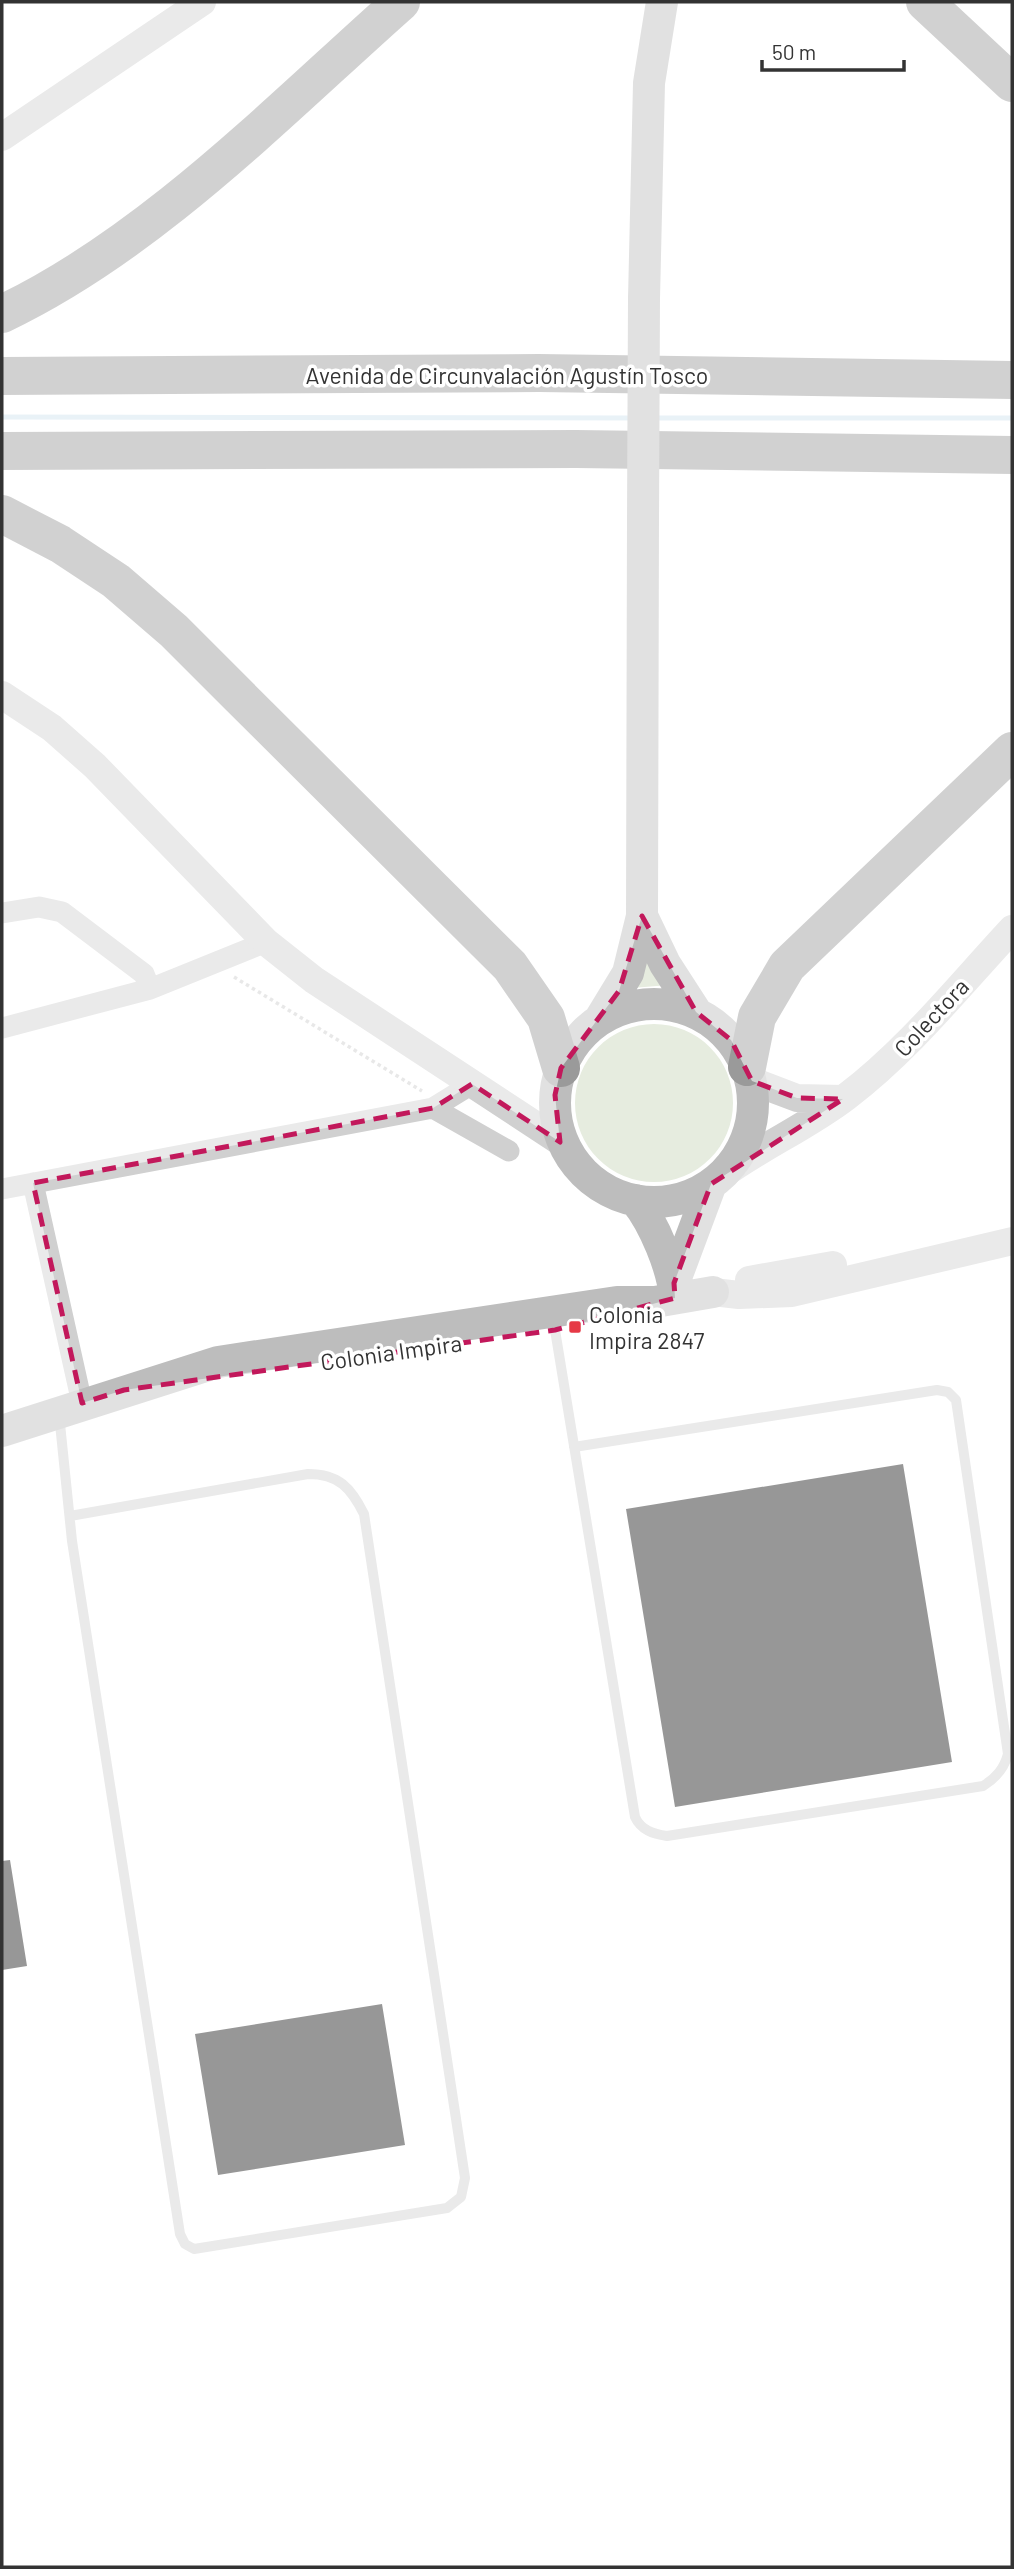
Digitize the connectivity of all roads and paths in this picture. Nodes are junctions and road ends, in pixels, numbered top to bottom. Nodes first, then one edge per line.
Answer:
1 (202, 2) edge
2 (401, 2) edge
3 (662, 2) edge
4 (925, 2) edge
5 (1012, 83) edge
6 (2, 137) edge
7 (2, 313) edge
8 (2, 376) edge
9 (1012, 380) edge
10 (2, 451) edge
11 (1012, 455) edge
12 (2, 514) edge
13 (2, 695) edge
14 (1012, 751) edge
15 (2, 913) edge
16 (642, 916) junction
17 (1012, 929) edge
18 (266, 942) junction
19 (212, 964) junction
20 (150, 989) junction
21 (696, 1012) junction
22 (600, 1019) junction
23 (2, 1028) edge
24 (561, 1068) junction
25 (750, 1074) junction
26 (472, 1084) junction
27 (843, 1099) junction
28 (433, 1108) junction
29 (564, 1144) junction
30 (509, 1151) dead end
31 (718, 1179) junction
32 (33, 1183) junction
33 (2, 1189) edge
34 (635, 1200) junction
35 (1012, 1238) edge
36 (713, 1292) joint
37 (668, 1294) junction
38 (555, 1330) junction
39 (124, 1390) junction
40 (70, 1408) junction
41 (2, 1431) edge
42 (575, 1447) junction
43 (70, 1516) junction

1 - 6 street
2 - 7 highway
3 - 16 main road, bridge
4 - 5 highway
8 - 9 highway, Avenida de Circunvalación Agustín Tosco
10 - 11 highway
12 - 24 highway
13 - 18 street
14 - 25 highway
15 - 20 street
16 - 21 main road
16 - 22 main road
17 - 27 street, Colectora
18 - 19 street
18 - 26 street
19 - 20 street
19 - 28 path
20 - 23 street
21 - 22 main road
21 - 25 main road
22 - 24 main road
24 - 29 main road
25 - 27 street
25 - 31 main road
26 - 28 street
26 - 29 street
27 - 31 street, Colectora
28 - 30 street
28 - 32 street
29 - 34 main road
31 - 34 main road
31 - 37 main road
32 - 33 street
32 - 40 street
34 - 37 main road
35 - 36 street, Colonia Impira
36 - 37 main road, Colonia Impira
37 - 38 main road, Colonia Impira
37 - 39 main road, Colonia Impira
38 - 39 main road, Colonia Impira
38 - 42 lane
39 - 40 main road, Colonia Impira
40 - 41 main road, Colonia Impira
40 - 43 lane
42 - 42 lane
43 - 43 lane

